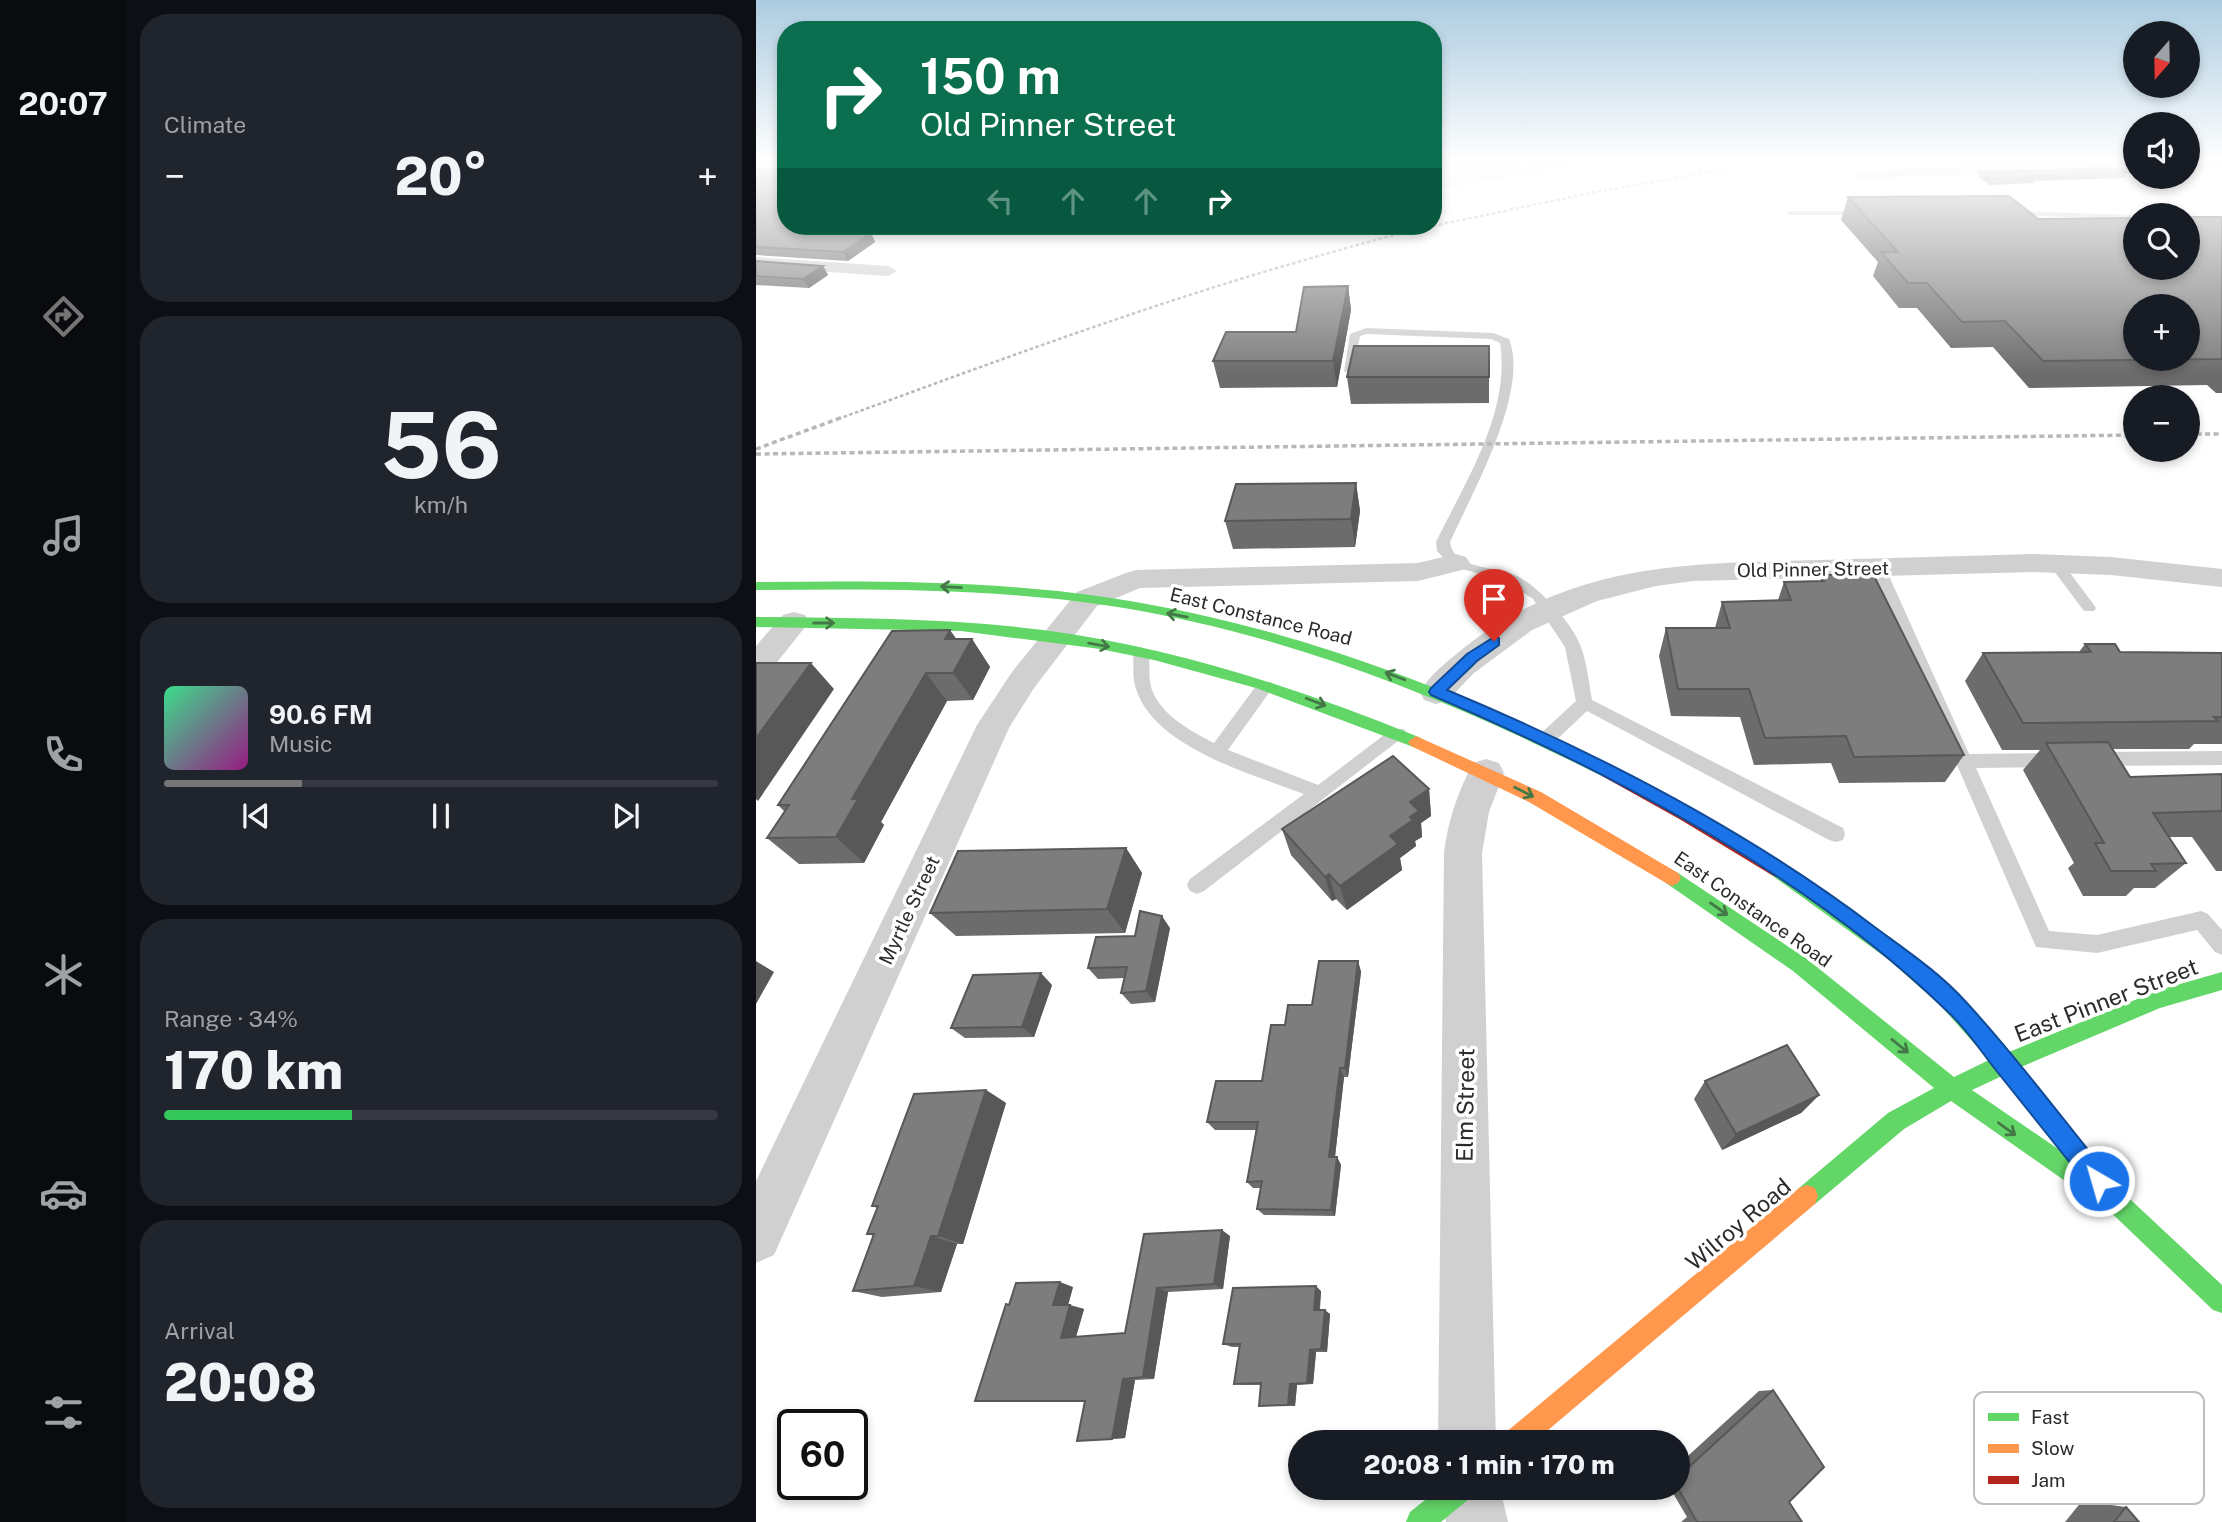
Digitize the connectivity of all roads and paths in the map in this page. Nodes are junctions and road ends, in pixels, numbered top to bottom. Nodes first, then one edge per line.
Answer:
1 (756, 262) edge
2 (888, 271) dead end
3 (1348, 370) edge
4 (1456, 563) junction
5 (2056, 564) junction
6 (1878, 567) junction
7 (2222, 578) edge
8 (756, 586) edge
9 (1087, 599) junction
10 (1548, 608) junction
11 (2089, 608) dead end
12 (756, 622) edge
13 (794, 622) junction
14 (1056, 637) junction
15 (1142, 652) junction
16 (756, 667) edge
17 (1265, 685) junction
18 (1436, 692) junction
19 (1585, 703) junction
20 (1398, 734) junction
21 (1545, 740) junction
22 (1218, 751) junction
23 (1963, 761) junction
24 (2218, 763) edge
25 (1486, 773) junction
26 (1320, 793) junction
27 (1836, 834) dead end
28 (1197, 885) dead end
29 (2222, 945) edge
30 (2222, 981) edge
31 (2006, 1063) junction
32 (1952, 1088) junction
33 (2114, 1201) junction
34 (756, 1237) edge
35 (2222, 1301) edge
36 (1467, 1430) edge
37 (1528, 1430) edge
38 (1446, 1500) edge
39 (1472, 1500) edge
40 (1420, 1522) edge
41 (1477, 1522) edge

1 - 2 street
3 - 4 lane
4 - 9 street
4 - 10 lane
5 - 6 street, Old Pinner Street
5 - 7 street, Old Pinner Street
5 - 11 lane
6 - 10 street, Old Pinner Street
6 - 23 lane
9 -> 8 main road, East Constance Road
9 - 14 street, Myrtle Street
18 -> 9 main road, East Constance Road
10 - 18 street, Old Pinner Street
10 - 19 lane
12 - 13 main road, East Constance Road
13 -> 14 main road, East Constance Road
13 - 16 street
14 -> 15 main road, East Constance Road
14 - 34 street, Myrtle Street
15 - 17 main road, East Constance Road
15 - 22 lane
17 -> 20 main road, East Constance Road
17 - 22 lane
18 - 21 main road, East Constance Road
19 - 21 lane
19 - 27 lane
20 - 25 main road, East Constance Road
20 - 26 lane
21 - 31 main road, East Constance Road
22 - 26 lane
23 - 24 lane
23 - 29 lane
25 -> 32 main road, East Constance Road
25 - 36 street, Elm Street
26 - 28 lane
30 - 31 main road, East Pinner Street
31 - 32 main road, Wilroy Road
31 - 33 main road, East Constance Road
32 -> 33 main road, East Constance Road
32 - 37 main road, Wilroy Road
33 - 35 main road, East Constance Road
38 - 40 main road
39 - 41 street

